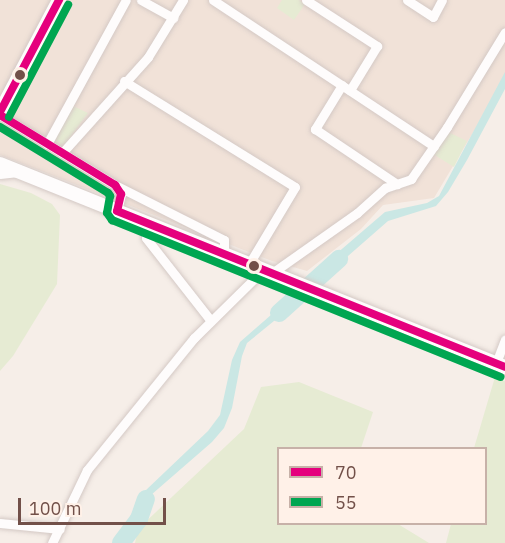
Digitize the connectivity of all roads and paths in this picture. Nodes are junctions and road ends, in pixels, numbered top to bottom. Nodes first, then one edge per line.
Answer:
1 (58, 0) edge
2 (126, 0) edge
3 (141, 0) edge
4 (183, 0) edge
5 (213, 0) edge
6 (306, 0) edge
7 (407, 0) edge
8 (442, 0) edge
9 (173, 18) junction
10 (505, 32) edge
11 (124, 81) junction
12 (346, 88) junction
13 (0, 113) edge
14 (47, 144) junction
15 (434, 146) junction
16 (62, 153) junction
17 (0, 164) edge
18 (20, 172) junction
19 (0, 174) edge
20 (397, 184) junction
21 (115, 185) junction
22 (117, 211) junction
23 (149, 224) junction
24 (224, 254) junction
25 (249, 264) junction
26 (267, 271) junction
27 (212, 321) junction
28 (505, 340) edge
29 (500, 365) edge
30 (0, 523) edge
31 (60, 529) junction
32 (52, 543) edge

1 - 13 main road
2 - 14 street
3 - 9 street
4 - 9 street
5 - 12 street
6 - 12 street
7 - 8 street
9 - 11 street
10 - 15 street
11 - 16 street
11 - 25 street
12 - 15 street
12 - 20 street
13 - 14 street
14 - 16 street
15 - 20 street
16 - 21 street
17 - 18 main road
18 - 19 street
18 - 22 main road
20 - 26 street
21 - 22 street
21 - 24 street
22 - 23 main road
23 - 24 main road
23 - 27 street
24 - 25 main road
25 - 26 main road
26 - 27 street
26 - 29 main road
27 - 31 street
28 - 29 street
30 - 31 street
31 - 32 street

